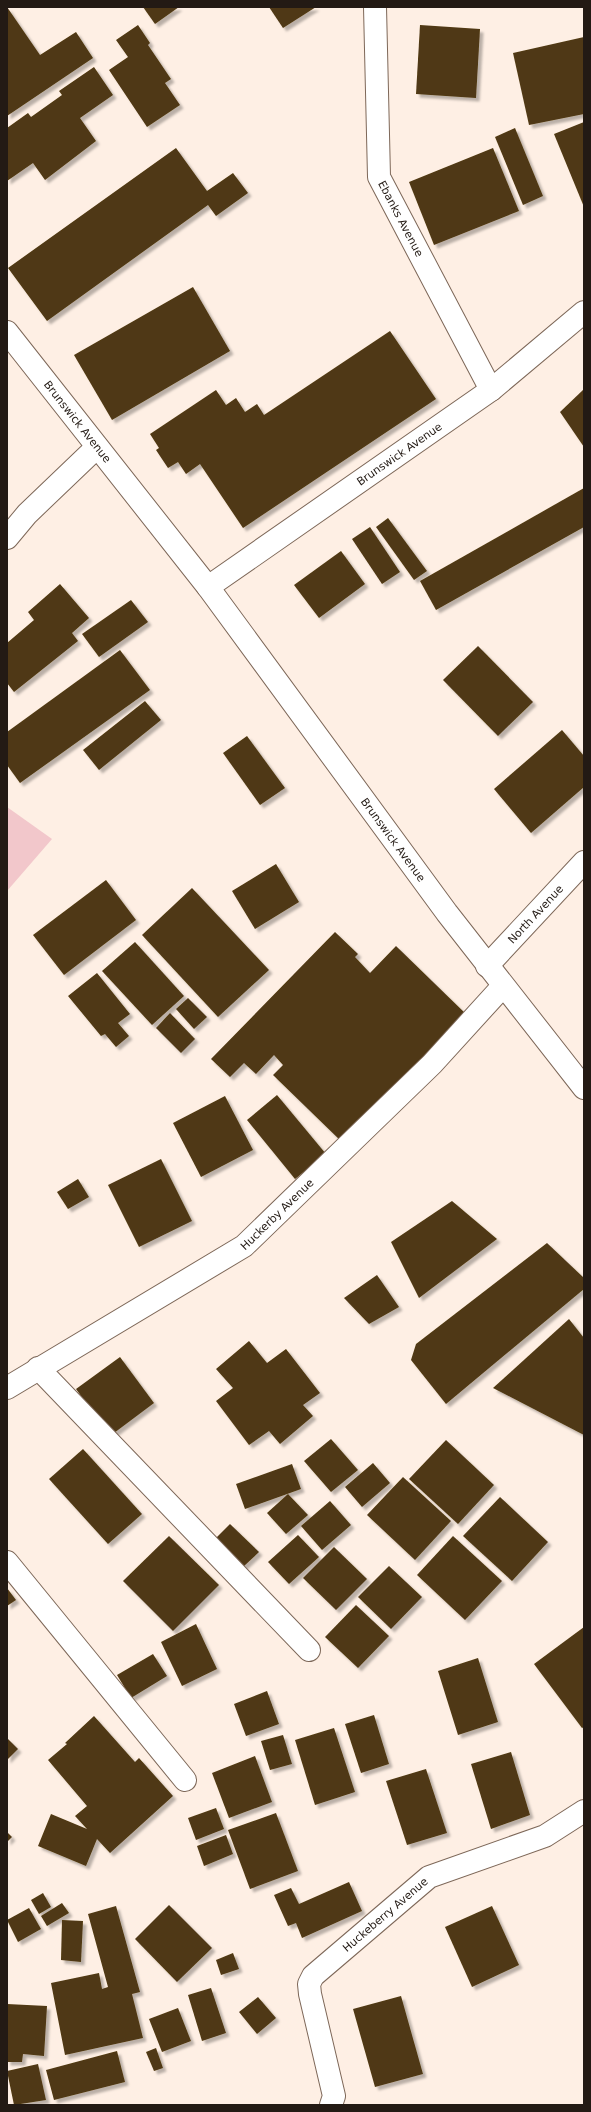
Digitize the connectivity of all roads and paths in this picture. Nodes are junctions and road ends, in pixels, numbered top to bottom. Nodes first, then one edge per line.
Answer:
1 (375, 7) edge
2 (584, 312) edge
3 (7, 332) edge
4 (491, 390) junction
5 (97, 447) junction
6 (7, 538) edge
7 (208, 587) junction
8 (584, 862) edge
9 (487, 966) junction
10 (503, 986) junction
11 (584, 1088) edge
12 (38, 1368) junction
13 (7, 1388) edge
14 (7, 1562) edge
15 (310, 1650) dead end
16 (185, 1780) dead end
17 (584, 1811) edge
18 (331, 2105) edge

1 - 4 street, Ebanks Avenue
2 - 4 street, Brunswick Avenue
3 - 5 street, Brunswick Avenue
4 - 7 street, Brunswick Avenue
5 - 6 street
5 - 7 street, Brunswick Avenue
7 - 9 street, Brunswick Avenue
8 - 9 street, North Avenue
9 - 10 street, Brunswick Avenue
10 - 11 street, Brunswick Avenue
10 - 12 street, Huckerby Avenue
12 - 13 street, Huckerby Avenue
12 - 15 street
14 - 16 street
17 - 18 street, Huckeberry Avenue

